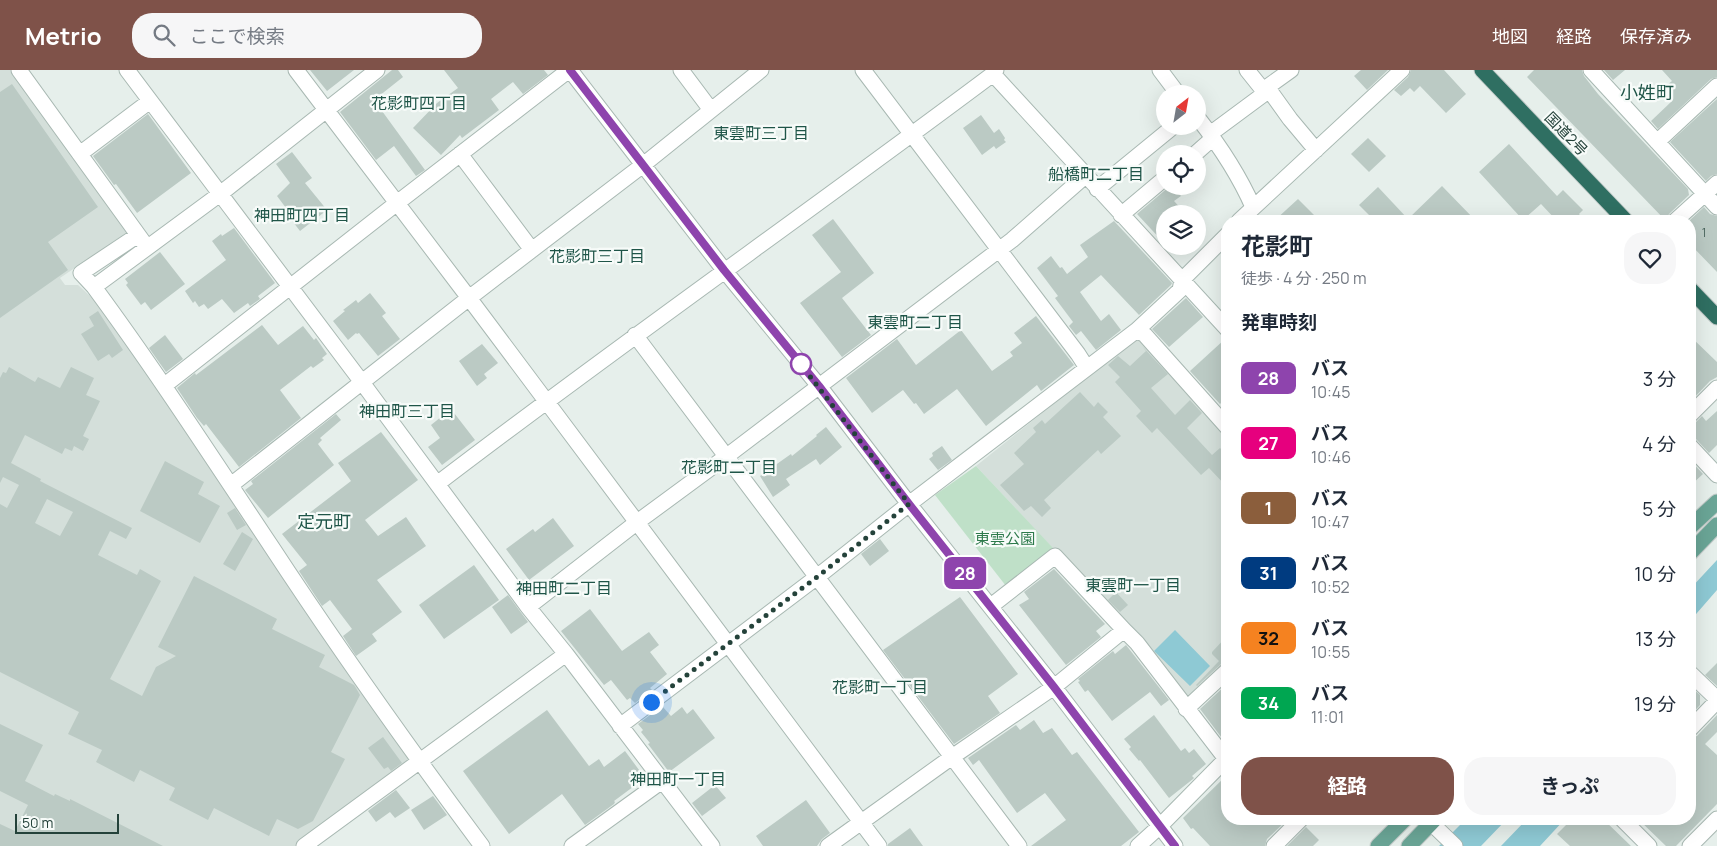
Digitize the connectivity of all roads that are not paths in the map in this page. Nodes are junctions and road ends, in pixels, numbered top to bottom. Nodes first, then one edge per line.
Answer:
1 (19, 70) edge
2 (127, 70) edge
3 (296, 70) edge
4 (377, 70) edge
5 (570, 70) edge
6 (681, 70) edge
7 (761, 70) edge
8 (863, 70) edge
9 (1160, 70) edge
10 (1247, 70) edge
11 (1291, 70) edge
12 (1402, 70) edge
13 (1482, 70) edge
14 (1591, 70) edge
15 (994, 72) edge
16 (1171, 85) edge
17 (1717, 86) edge
18 (1265, 89) junction
19 (150, 101) junction
20 (326, 110) junction
21 (711, 110) junction
22 (1206, 128) edge
23 (1163, 135) edge
24 (911, 136) junction
25 (1212, 136) junction
26 (1657, 142) junction
27 (1204, 145) edge
28 (1316, 150) junction
29 (81, 153) junction
30 (460, 154) junction
31 (643, 165) junction
32 (1085, 176) junction
33 (1717, 183) edge
34 (1156, 186) edge
35 (1097, 189) junction
36 (220, 194) junction
37 (1705, 194) junction
38 (397, 203) junction
39 (1253, 207) junction
40 (1717, 207) edge
41 (1121, 215) junction
42 (1246, 215) edge
43 (1620, 215) edge
44 (1682, 215) edge
45 (138, 235) junction
46 (1221, 241) edge
47 (148, 248) junction
48 (532, 250) junction
49 (998, 250) junction
50 (724, 270) junction
51 (1182, 280) junction
52 (94, 287) junction
53 (289, 287) junction
54 (1696, 296) edge
55 (469, 298) junction
56 (1717, 317) edge
57 (1221, 322) edge
58 (1137, 330) junction
59 (635, 336) junction
60 (1087, 368) junction
61 (361, 381) junction
62 (165, 386) junction
63 (819, 386) junction
64 (1717, 388) edge
65 (545, 401) junction
66 (1696, 409) edge
67 (1221, 420) edge
68 (1696, 453) edge
69 (727, 456) junction
70 (1717, 476) edge
71 (437, 484) junction
72 (231, 485) junction
73 (1717, 502) edge
74 (909, 504) junction
75 (1696, 521) edge
76 (636, 523) junction
77 (1717, 525) edge
78 (1696, 547) edge
79 (817, 577) junction
80 (528, 606) junction
81 (991, 606) junction
82 (1125, 631) junction
83 (727, 644) junction
84 (566, 654) junction
85 (1221, 676) edge
86 (1696, 679) edge
87 (1054, 687) junction
88 (1717, 700) edge
89 (1186, 708) junction
90 (1696, 723) edge
91 (620, 726) junction
92 (1221, 751) edge
93 (952, 757) junction
94 (418, 761) junction
95 (1221, 764) edge
96 (662, 781) junction
97 (1717, 819) edge
98 (861, 822) junction
99 (1295, 825) edge
100 (1399, 825) edge
101 (1427, 825) edge
102 (1436, 825) edge
103 (1628, 825) edge
104 (1160, 826) junction
105 (309, 845) edge
106 (482, 846) edge
107 (572, 846) edge
108 (712, 846) edge
109 (828, 846) edge
110 (879, 846) edge
111 (1019, 846) edge
112 (1138, 846) edge
113 (1175, 846) edge
114 (1274, 846) edge
115 (1378, 846) edge
116 (1409, 846) edge
117 (1455, 846) edge
118 (1649, 846) edge
119 (1690, 846) edge

1 - 29 street
2 - 19 street
3 - 20 street
4 - 20 street
5 - 30 street
5 - 31 street
6 - 21 street
7 - 21 street
8 - 24 street
9 - 16 street
10 - 18 street
11 - 18 street
12 - 28 street
13 - 43 highway, 国道2号
14 - 26 street
15 - 24 street
15 - 32 street
17 - 26 street
18 - 25 street
18 - 28 street
19 - 29 street
19 - 36 street
20 - 36 street
20 - 38 street
21 - 31 street
22 - 25 street
23 - 35 street
24 - 49 street
24 - 50 street
25 - 27 street
25 - 39 street
26 - 37 street
28 - 39 street
29 - 45 street
30 - 38 street
30 - 48 street
31 - 48 street
31 - 50 street
32 - 35 street
32 - 49 street
33 - 37 street
34 - 41 street
35 - 41 street
36 - 47 street
36 - 53 street
37 - 40 street
37 - 44 street
38 - 53 street
38 - 55 street
39 - 42 street
41 - 51 street
45 - 47 street
45 - 52 street
46 - 51 street
47 - 52 street
48 - 55 street
49 - 60 street
49 - 63 street
50 - 59 street
50 - 63 street
51 - 57 street
51 - 58 street
52 - 62 street
53 - 61 street
53 - 62 street
54 - 56 highway
55 - 61 street
55 - 65 street
58 - 60 street
58 - 67 street
59 - 65 street
59 - 69 street
60 - 74 street
61 - 71 street
61 - 72 street
62 - 72 street
63 - 69 street
63 - 74 street
64 - 66 street
65 - 71 street
65 - 76 street
68 - 70 street
69 - 76 street
69 - 79 street
71 - 80 street
72 - 94 street
73 - 75 main road
74 - 79 street
74 - 81 street
76 - 80 street
76 - 83 street
77 - 78 main road
79 - 83 street
79 - 93 street
80 - 84 street
81 - 82 street
81 - 87 street
82 - 87 street
82 - 89 street
83 - 91 street
83 - 98 street
84 - 91 street
84 - 94 street
85 - 89 street
86 - 88 street
87 - 93 street
87 - 104 street
88 - 90 street
89 - 92 street
91 - 96 street
93 - 98 street
93 - 111 street
94 - 105 street
94 - 106 street
95 - 104 street
96 - 107 street
96 - 108 street
97 - 119 street
98 - 109 street
98 - 110 street
99 - 114 street
100 - 115 main road
101 - 116 main road
102 - 117 street
103 - 118 street
104 - 112 street
104 - 113 street

